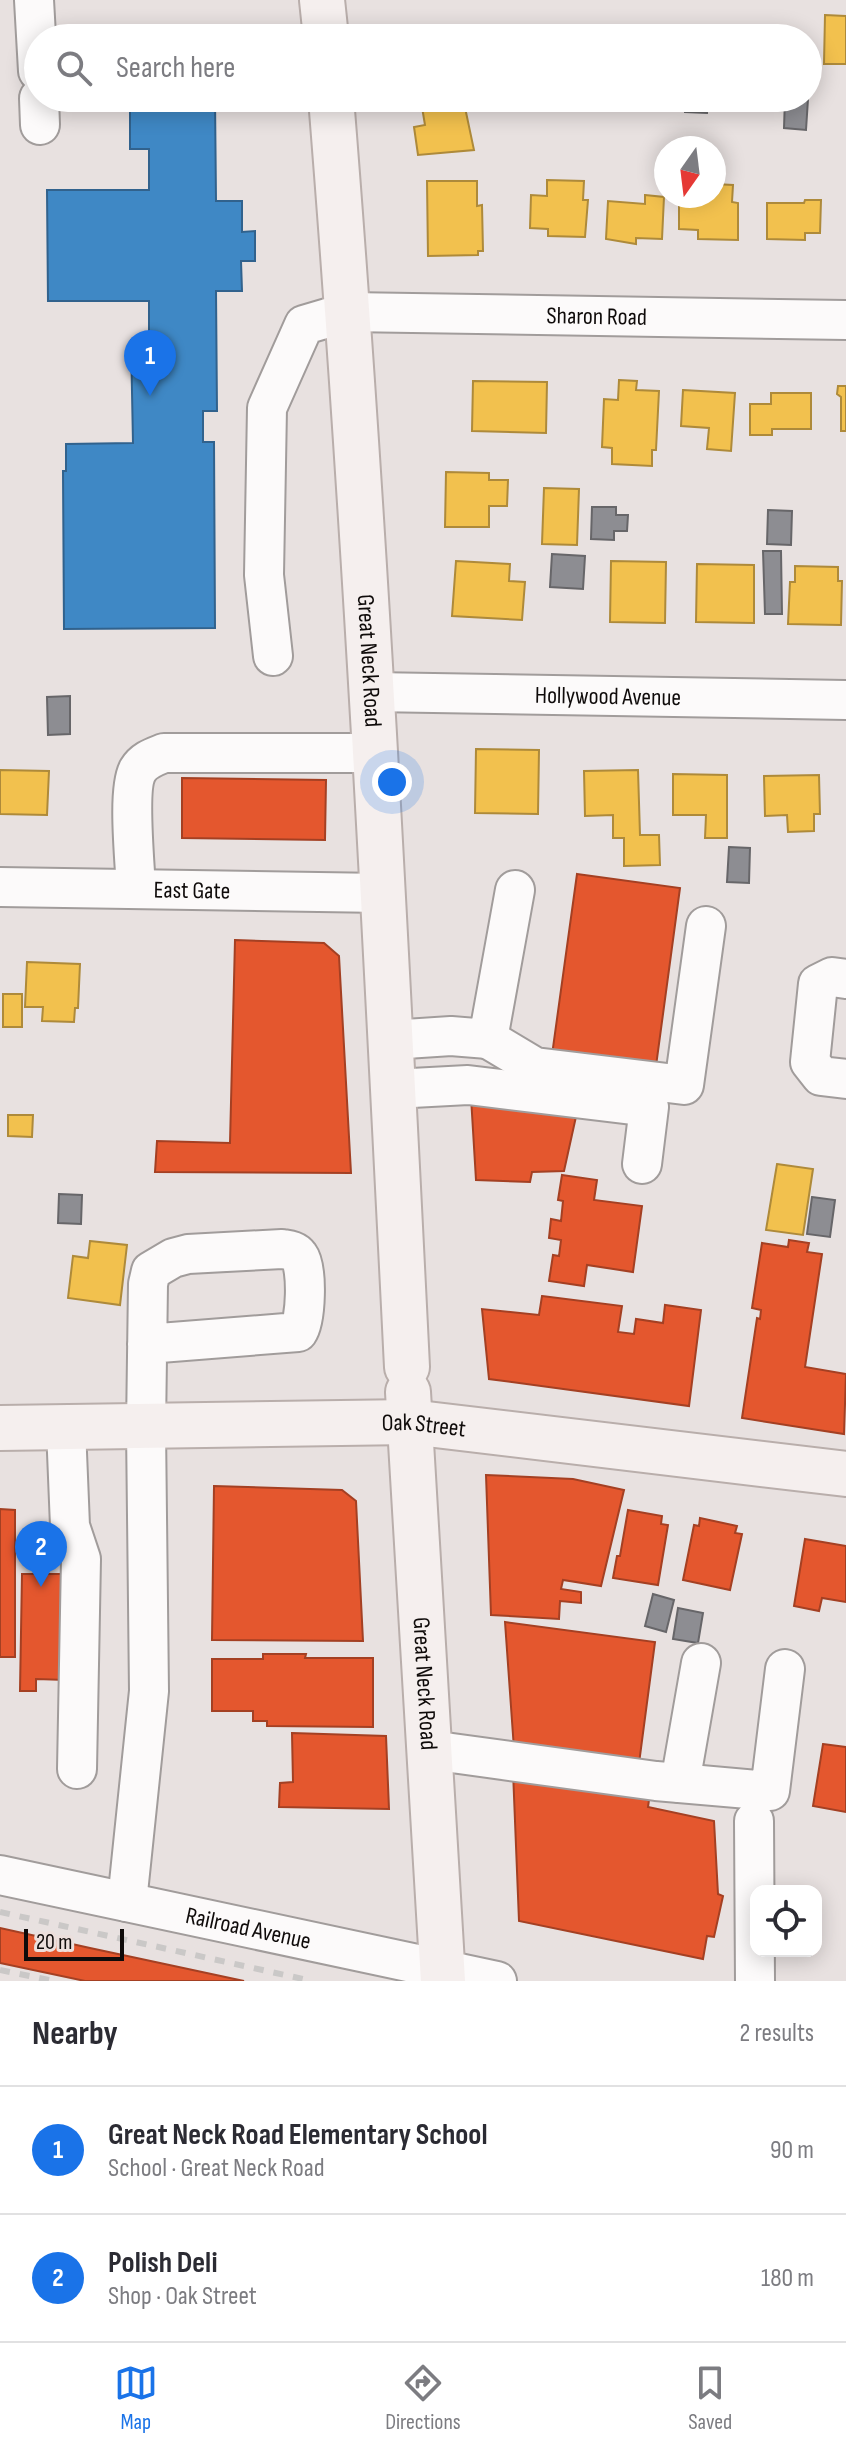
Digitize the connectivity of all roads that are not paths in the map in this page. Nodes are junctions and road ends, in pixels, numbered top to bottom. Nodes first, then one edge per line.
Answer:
1 (34, 0) edge
2 (322, 0) edge
3 (35, 24) edge
4 (325, 24) edge
5 (332, 112) edge
6 (348, 312) junction
7 (846, 320) edge
8 (273, 656) dead end
9 (372, 692) junction
10 (846, 700) edge
11 (375, 753) junction
12 (0, 887) edge
13 (136, 889) junction
14 (515, 890) dead end
15 (383, 893) junction
16 (706, 926) dead end
17 (846, 979) edge
18 (488, 1039) junction
19 (390, 1040) junction
20 (846, 1079) edge
21 (393, 1089) junction
22 (642, 1164) dead end
23 (147, 1344) dead end
24 (409, 1391) junction
25 (0, 1428) edge
26 (66, 1428) junction
27 (146, 1428) junction
28 (846, 1474) edge
29 (701, 1663) dead end
30 (785, 1669) dead end
31 (430, 1750) junction
32 (77, 1769) dead end
33 (680, 1783) junction
34 (754, 1821) dead end
35 (0, 1875) edge
36 (127, 1902) junction
37 (443, 1975) edge
38 (497, 1981) edge
39 (755, 1981) edge

1 - 3 street
2 - 4 main road
5 - 6 main road, Great Neck Road
6 - 7 street, Sharon Road
6 - 8 street, Sharon Road
6 - 9 main road, Great Neck Road
9 - 10 street, Hollywood Avenue
9 - 11 main road, Great Neck Road
11 - 13 street
11 - 15 main road, Great Neck Road
12 - 13 street, East Gate
13 - 15 street, East Gate
14 - 18 street
15 - 19 main road, Great Neck Road
16 - 18 street
17 - 20 street
18 - 19 street
19 - 21 main road, Great Neck Road
21 - 22 street
21 - 24 main road, Great Neck Road
23 - 27 street
24 - 27 main road, Oak Street
24 - 28 main road, Oak Street
24 - 31 main road, Great Neck Road
25 - 26 main road, Oak Street
26 - 27 main road, Oak Street
26 - 32 street
27 - 36 street
29 - 33 street
30 - 33 street
31 - 33 street
31 - 37 main road, Great Neck Road
34 - 39 street
35 - 36 street, Railroad Avenue
36 - 37 street, Railroad Avenue
37 - 38 street, Railroad Avenue

